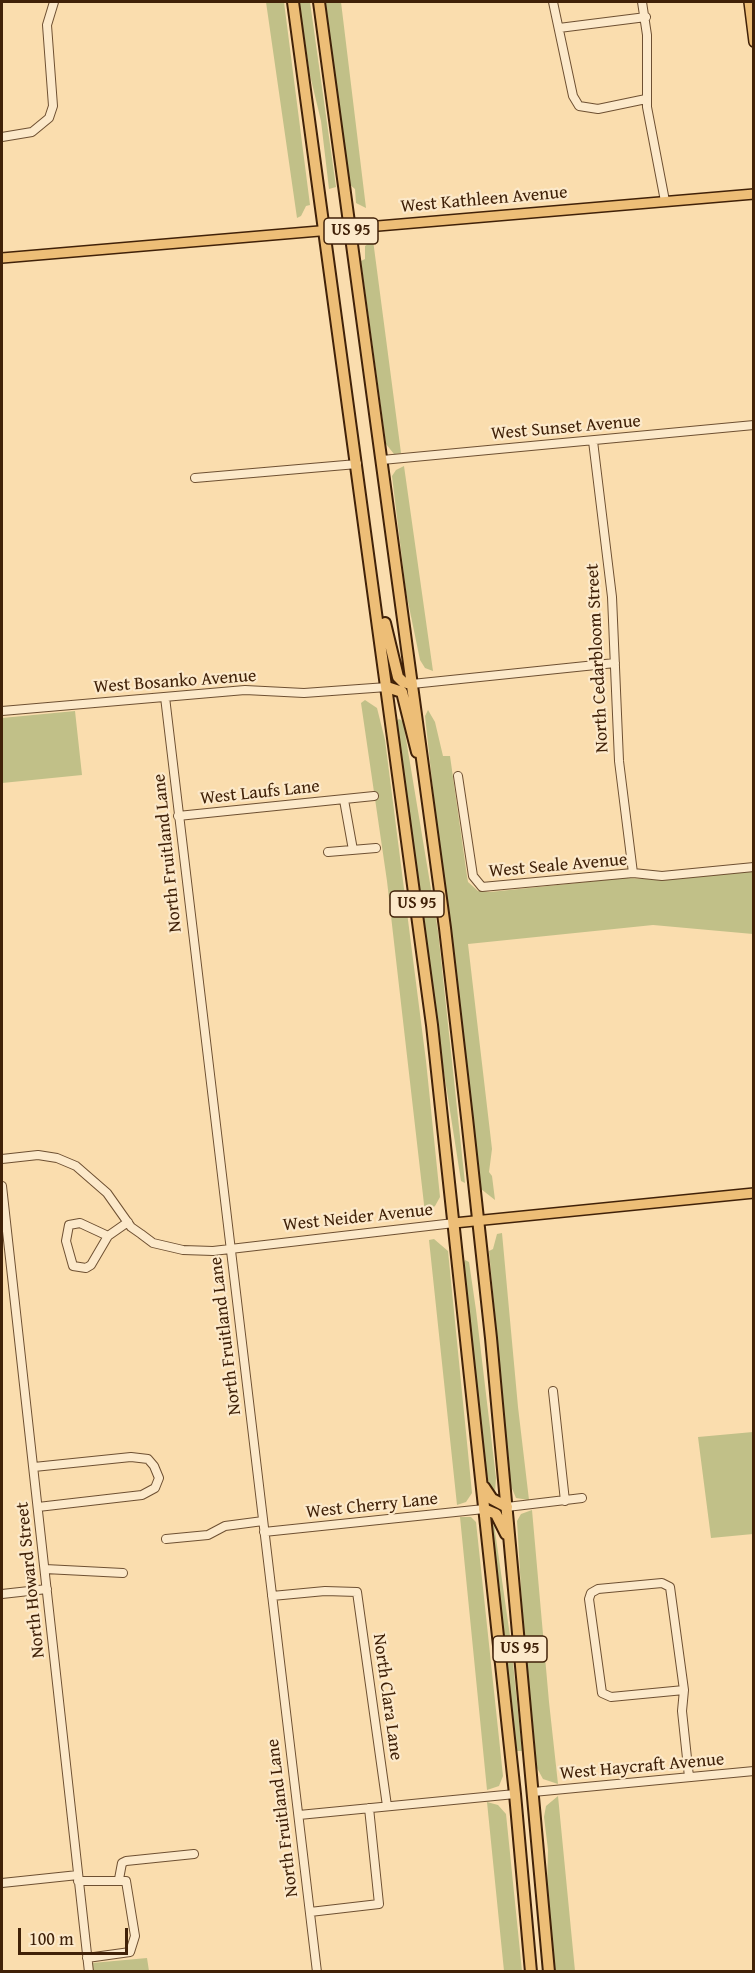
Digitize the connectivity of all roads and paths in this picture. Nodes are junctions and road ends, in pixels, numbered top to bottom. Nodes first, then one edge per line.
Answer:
1 (54, 2) edge
2 (293, 2) edge
3 (319, 2) edge
4 (553, 2) edge
5 (642, 2) edge
6 (749, 2) edge
7 (646, 17) junction
8 (559, 28) junction
9 (753, 42) edge
10 (646, 99) junction
11 (2, 137) edge
12 (753, 194) edge
13 (665, 201) junction
14 (351, 228) junction
15 (325, 230) junction
16 (2, 258) edge
17 (753, 425) edge
18 (593, 441) junction
19 (382, 460) junction
20 (357, 464) junction
21 (195, 478) dead end
22 (375, 598) junction
23 (615, 663) junction
24 (412, 684) junction
25 (387, 687) junction
26 (165, 697) junction
27 (2, 711) edge
28 (423, 762) junction
29 (458, 776) dead end
30 (374, 796) dead end
31 (344, 800) junction
32 (178, 816) junction
33 (376, 848) dead end
34 (353, 850) junction
35 (328, 852) dead end
36 (753, 867) edge
37 (633, 873) junction
38 (2, 1159) edge
39 (2, 1186) edge
40 (753, 1193) edge
41 (478, 1221) junction
42 (128, 1222) junction
43 (454, 1223) junction
44 (108, 1236) junction
45 (231, 1249) junction
46 (553, 1391) dead end
47 (34, 1467) junction
48 (481, 1479) junction
49 (582, 1498) dead end
50 (566, 1501) junction
51 (38, 1507) junction
52 (507, 1507) junction
53 (484, 1509) junction
54 (263, 1521) junction
55 (264, 1532) junction
56 (166, 1539) dead end
57 (510, 1542) junction
58 (45, 1569) junction
59 (123, 1574) dead end
60 (47, 1589) junction
61 (2, 1594) edge
62 (272, 1596) junction
63 (684, 1690) junction
64 (511, 1758) junction
65 (753, 1771) edge
66 (689, 1777) junction
67 (533, 1792) junction
68 (515, 1794) junction
69 (387, 1806) junction
70 (369, 1808) junction
71 (299, 1815) junction
72 (535, 1823) junction
73 (194, 1854) dead end
74 (78, 1878) junction
75 (119, 1879) junction
76 (2, 1883) edge
77 (310, 1912) junction
78 (87, 1958) junction
79 (88, 1971) edge
80 (316, 1971) edge
81 (531, 1971) edge
82 (549, 1971) edge

1 - 11 street
2 - 15 highway, US 95
3 - 14 highway, US 95
4 - 8 street
5 - 7 street
6 - 9 main road
7 - 8 street
7 - 10 street
8 - 10 street
10 - 13 street
12 - 13 main road, West Kathleen Avenue
13 - 14 main road, West Kathleen Avenue
14 - 15 main road, West Kathleen Avenue / US 95
14 - 19 highway, US 95
15 - 16 main road, West Kathleen Avenue
15 - 20 highway, US 95
17 - 18 street, West Sunset Avenue
18 - 19 street, West Sunset Avenue
18 - 23 street, North Cedarbloom Street
19 - 24 highway, US 95
20 - 21 street
20 - 22 highway, US 95
22 - 24 highway
22 - 25 highway, US 95
23 - 24 street
23 - 37 street, North Cedarbloom Street
24 - 28 highway, US 95
25 - 26 street, West Bosanko Avenue
25 - 28 highway
25 - 43 highway, US 95
26 - 27 street, West Bosanko Avenue
26 - 32 street, North Fruitland Lane
28 - 41 highway, US 95
29 - 37 street, West Seale Avenue
30 - 31 street, West Laufs Lane
31 - 32 street, West Laufs Lane
31 - 34 street, West Laufs Lane
32 - 45 street, North Fruitland Lane
33 - 34 street
34 - 35 street
36 - 37 street, West Seale Avenue
38 - 42 street, West Neider Avenue
39 - 47 street, North Howard Street
40 - 41 main road, West Neider Avenue
41 - 43 main road, West Neider Avenue
41 - 52 highway, US 95
42 - 44 street
42 - 45 street, West Neider Avenue
43 - 45 street, West Neider Avenue
43 - 48 highway, US 95
44 - 44 street
45 - 54 street, North Fruitland Lane
46 - 50 street
47 - 51 street, North Howard Street
47 - 51 street
48 - 52 highway
48 - 53 highway, US 95
49 - 50 street
50 - 52 street
51 - 58 street, North Howard Street
52 - 57 highway, US 95
53 - 55 street, West Cherry Lane
53 - 57 highway
53 - 64 highway, US 95
54 - 55 street, North Fruitland Lane
54 - 56 street
55 - 62 street, North Fruitland Lane
57 - 67 highway, US 95
58 - 59 street
58 - 60 street, North Howard Street
60 - 61 street
60 - 74 street, North Howard Street
62 - 69 street, North Clara Lane
62 - 71 street, North Fruitland Lane
63 - 63 street
63 - 66 street
64 - 67 highway
64 - 68 highway, US 95
65 - 66 street, West Haycraft Avenue
66 - 67 street, West Haycraft Avenue
67 - 72 highway, US 95
68 - 69 street
68 - 72 highway
68 - 81 highway, US 95
69 - 70 street
70 - 71 street
70 - 77 street
71 - 77 street, North Fruitland Lane
72 - 82 highway, US 95
73 - 75 street
74 - 75 street
74 - 76 street
74 - 78 street, North Howard Street
75 - 78 street
77 - 80 street, North Fruitland Lane
78 - 79 street, North Howard Street

